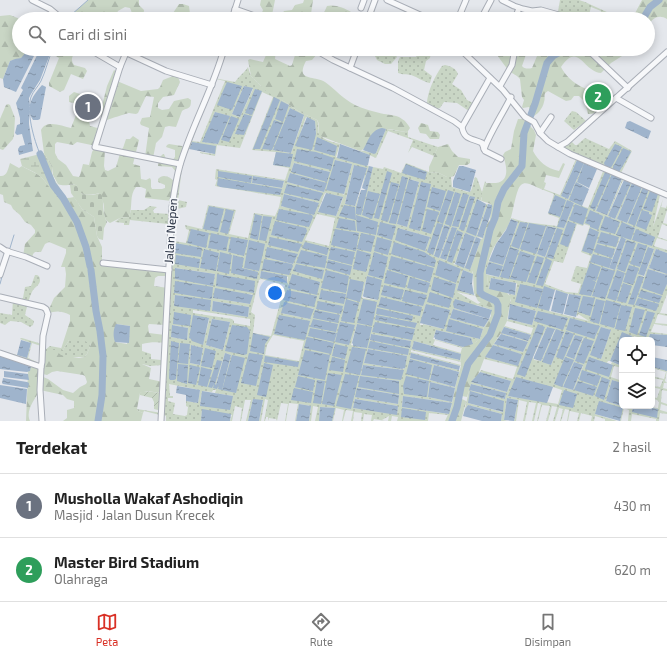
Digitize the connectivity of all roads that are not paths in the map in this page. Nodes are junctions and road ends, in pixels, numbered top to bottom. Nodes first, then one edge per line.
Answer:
1 (32, 0) edge
2 (238, 0) edge
3 (364, 0) edge
4 (375, 0) edge
5 (389, 0) edge
6 (466, 0) edge
7 (491, 0) edge
8 (502, 0) edge
9 (361, 8) dead end
10 (519, 8) junction
11 (235, 9) junction
12 (54, 12) edge
13 (234, 12) edge
14 (243, 12) edge
15 (371, 12) edge
16 (414, 12) edge
17 (461, 12) edge
18 (485, 12) edge
19 (518, 12) edge
20 (548, 12) edge
21 (667, 52) edge
22 (104, 56) edge
23 (124, 56) edge
24 (134, 56) edge
25 (222, 56) edge
26 (327, 56) edge
27 (354, 56) edge
28 (469, 56) edge
29 (513, 56) edge
30 (594, 56) edge
31 (120, 67) junction
32 (350, 68) junction
33 (490, 78) junction
34 (212, 84) junction
35 (500, 86) junction
36 (628, 88) junction
37 (510, 97) junction
38 (616, 98) junction
39 (551, 117) dead end
40 (651, 118) dead end
41 (462, 127) junction
42 (540, 133) junction
43 (558, 147) junction
44 (484, 149) junction
45 (501, 159) dead end
46 (180, 164) junction
47 (667, 195) edge
48 (0, 247) edge
49 (8, 251) junction
50 (104, 263) dead end
51 (47, 266) dead end
52 (169, 270) junction
53 (0, 275) edge
54 (0, 297) edge
55 (0, 353) edge
56 (41, 367) junction
57 (42, 421) edge
58 (162, 421) edge

1 - 12 street
2 - 11 street
3 - 9 street
4 - 15 street
5 - 16 street
6 - 17 street
7 - 18 street
8 - 10 street
10 - 19 street
10 - 20 street
11 - 13 street
11 - 14 street
21 - 36 street
22 - 31 street
23 - 31 street
24 - 34 street
25 - 34 street, Jalan Nepen
26 - 32 street
27 - 32 street
28 - 33 street
29 - 35 street
30 - 36 street
31 - 46 street
32 - 41 street
33 - 35 street
33 - 41 street
34 - 46 street, Jalan Nepen
35 - 37 street
36 - 38 street
37 - 42 street
37 - 44 street
38 - 40 street
38 - 43 street
39 - 42 street
41 - 44 street
42 - 43 street
43 - 47 street
44 - 45 street
46 - 52 street, Jalan Nepen
48 - 49 street
49 - 51 street
49 - 53 street
50 - 52 street
52 - 58 street, Jalan Nepen
54 - 56 street
55 - 56 street
56 - 57 street

